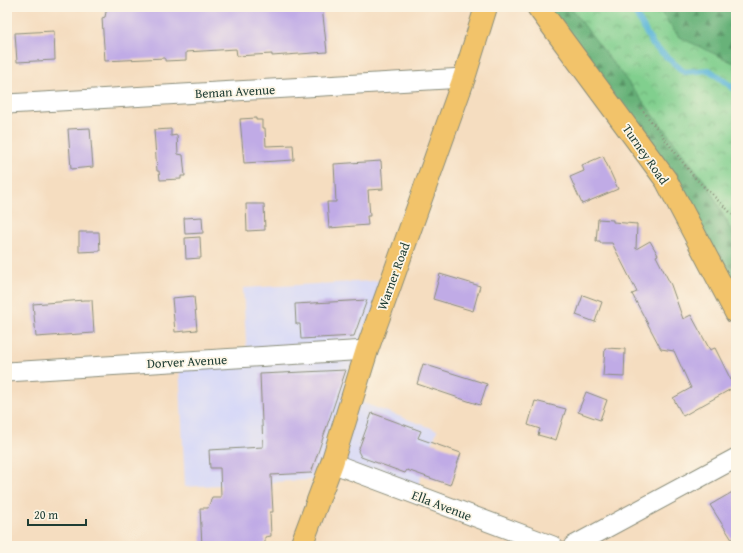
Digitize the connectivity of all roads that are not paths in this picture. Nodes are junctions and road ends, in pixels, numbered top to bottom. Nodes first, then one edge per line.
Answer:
1 (486, 7) edge
2 (538, 7) edge
3 (464, 78) junction
4 (7, 104) edge
5 (736, 313) edge
6 (366, 350) junction
7 (7, 372) edge
8 (736, 458) edge
9 (332, 463) junction
10 (301, 546) edge
11 (553, 546) edge
12 (573, 546) edge

1 - 3 main road, Warner Road
2 - 5 main road, Turney Road
3 - 4 street, Beman Avenue
3 - 6 main road, Warner Road
6 - 7 street, Dorver Avenue
6 - 9 main road, Warner Road
8 - 12 street
9 - 10 main road, Warner Road
9 - 11 street, Ella Avenue

